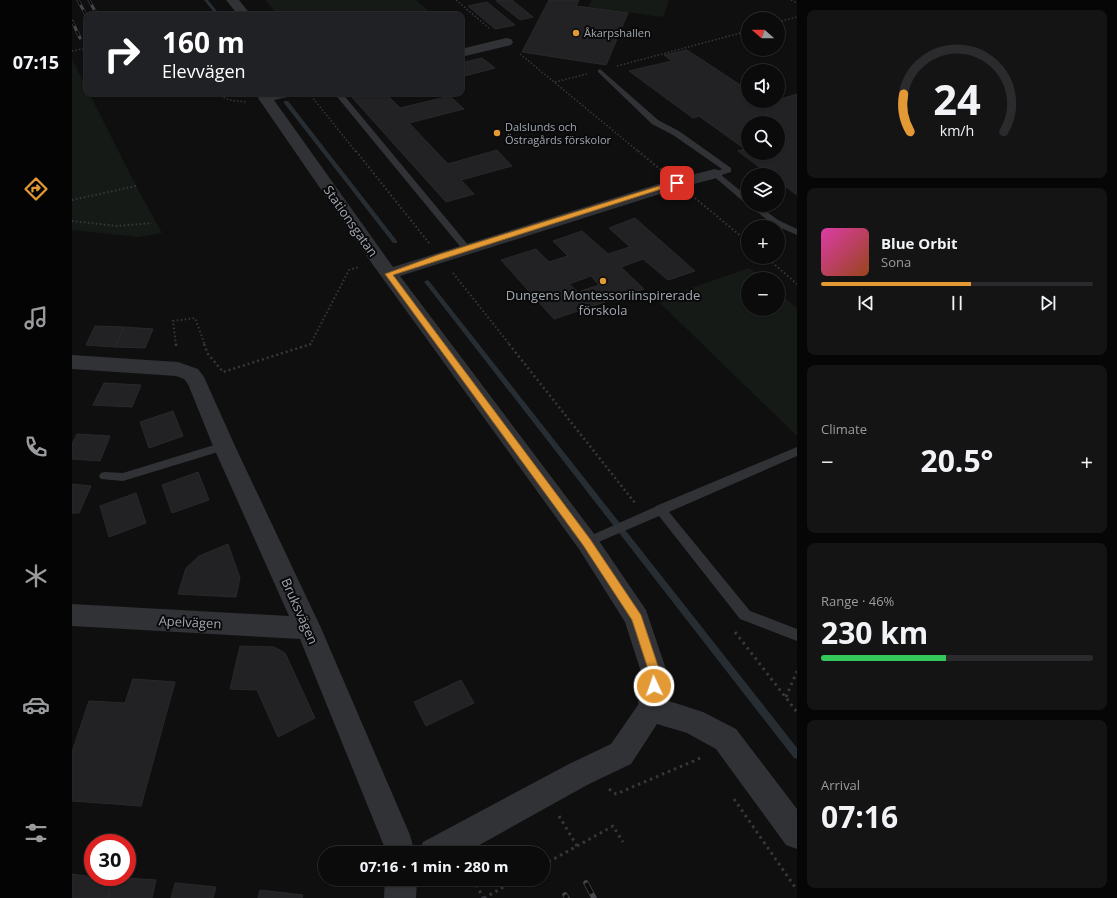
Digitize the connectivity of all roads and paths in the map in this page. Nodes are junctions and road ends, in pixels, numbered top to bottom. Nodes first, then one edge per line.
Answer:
1 (232, 0) edge
2 (456, 0) edge
3 (791, 0) edge
4 (797, 3) edge
5 (242, 12) edge
6 (797, 17) edge
7 (785, 20) edge
8 (741, 33) edge
9 (506, 42) junction
10 (84, 49) edge
11 (72, 51) edge
12 (464, 51) edge
13 (600, 71) junction
14 (555, 82) junction
15 (220, 96) edge
16 (274, 96) edge
17 (311, 96) edge
18 (340, 96) edge
19 (265, 98) junction
20 (715, 174) junction
21 (677, 183) junction
22 (136, 186) dead end
23 (741, 195) edge
24 (72, 200) edge
25 (763, 212) edge
26 (72, 222) edge
27 (152, 223) dead end
28 (797, 232) edge
29 (741, 236) edge
30 (466, 248) junction
31 (440, 256) junction
32 (774, 264) edge
33 (384, 267) junction
34 (797, 284) edge
35 (72, 362) edge
36 (185, 371) junction
37 (224, 446) junction
38 (797, 451) edge
39 (105, 476) dead end
40 (660, 509) junction
41 (645, 515) junction
42 (586, 542) junction
43 (72, 615) edge
44 (308, 628) junction
45 (797, 635) edge
46 (797, 671) edge
47 (786, 698) dead end
48 (651, 709) junction
49 (709, 763) dead end
50 (583, 772) junction
51 (545, 793) junction
52 (731, 795) dead end
53 (797, 834) edge
54 (623, 842) dead end
55 (399, 846) edge
56 (447, 846) edge
57 (577, 846) junction
58 (550, 861) edge
59 (401, 886) edge
60 (478, 886) edge
61 (505, 886) edge
62 (797, 890) edge
63 (400, 898) edge
64 (484, 898) edge

1 - 5 street
2 - 9 path
3 - 4 path
6 - 7 path
8 - 13 path
9 - 12 street
9 - 14 path
10 - 11 path
13 - 14 path
13 - 20 lane
14 - 21 path
15 - 19 path
16 - 19 street
17 - 31 path
18 - 30 lane
19 - 33 street, Stationsgatan
20 - 21 street
20 - 23 lane
21 - 29 path
21 - 30 street
22 - 24 path
25 - 28 lane
26 - 27 path
30 - 31 street
31 - 33 street
31 - 41 path
32 - 34 path
33 - 36 path
33 - 42 street, Stationsgatan
35 - 36 street
36 - 37 street, Bruksvägen
37 - 39 lane
37 - 44 street, Bruksvägen
38 - 40 lane
40 - 41 lane
40 - 45 lane
41 - 42 lane
42 - 48 street, Stationsgatan
43 - 44 street, Apelvägen
44 - 55 street, Bruksvägen
46 - 47 path
48 - 50 street, Stationsgatan
48 - 53 street
49 - 50 path
50 - 51 street, Stationsgatan
51 - 56 street, Stationsgatan
51 - 57 path
52 - 62 path
54 - 57 path
57 - 58 path
59 - 63 street
60 - 64 path
61 - 64 path

